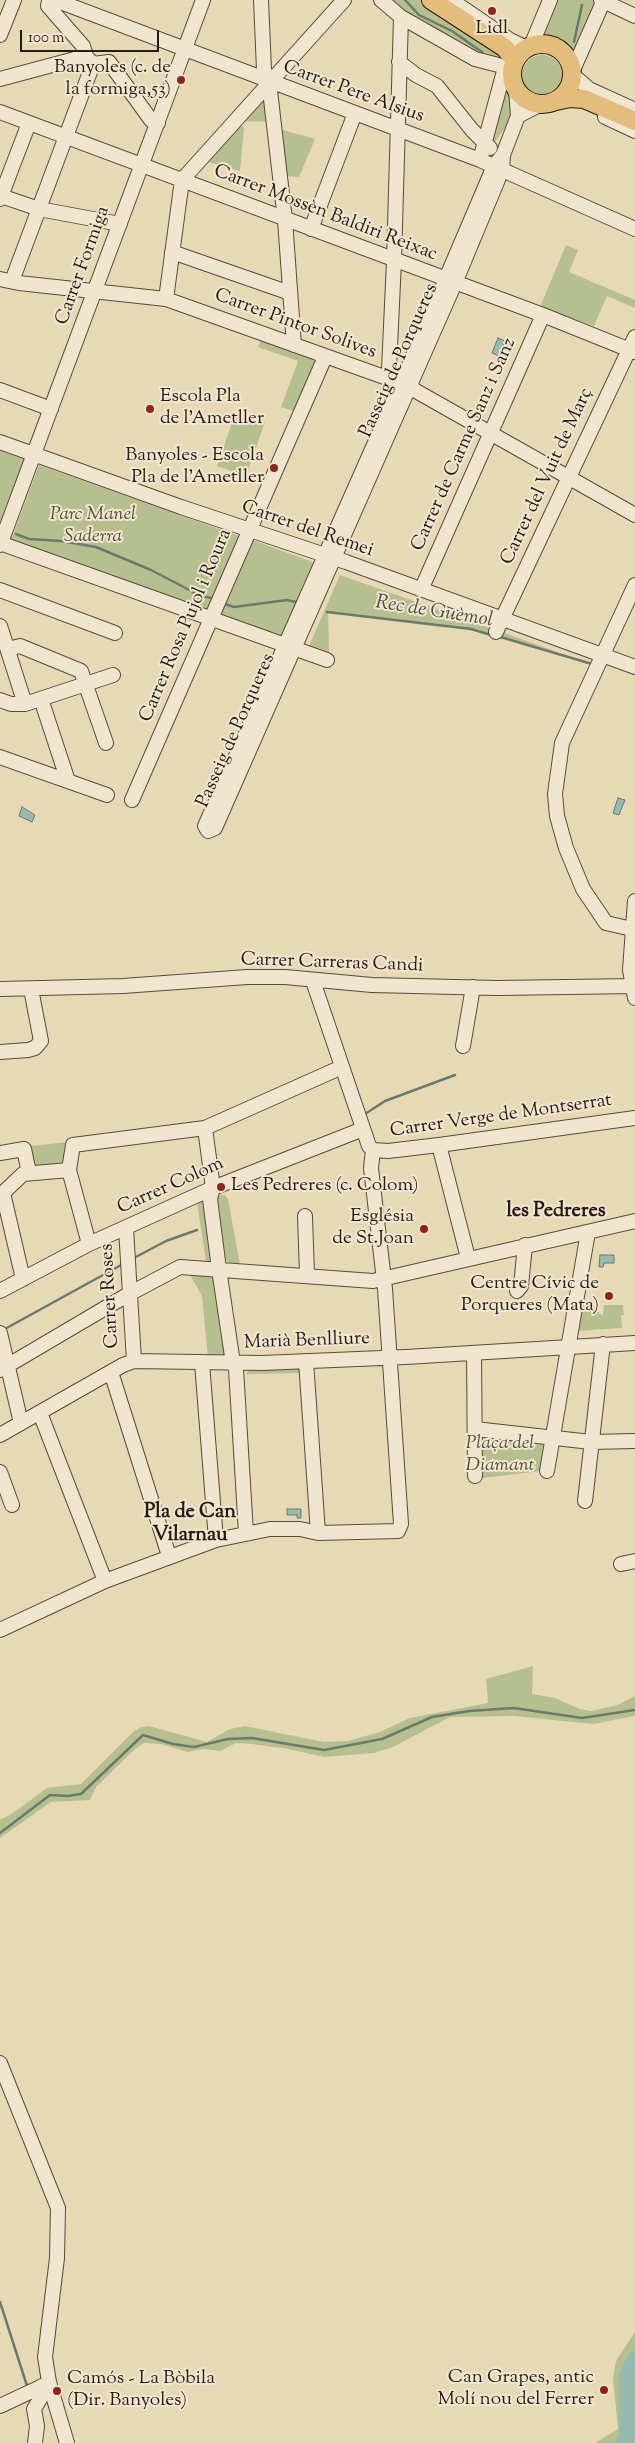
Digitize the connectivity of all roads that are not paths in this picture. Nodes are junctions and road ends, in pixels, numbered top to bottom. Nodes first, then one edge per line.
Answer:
1 (14, 0) edge
2 (49, 0) edge
3 (55, 0) edge
4 (203, 0) edge
5 (261, 0) edge
6 (344, 0) edge
7 (382, 0) edge
8 (431, 0) edge
9 (451, 0) edge
10 (550, 0) edge
11 (603, 0) edge
12 (635, 16) edge
13 (401, 17) junction
14 (0, 36) edge
15 (184, 50) junction
16 (520, 51) junction
17 (89, 60) junction
18 (399, 62) junction
19 (0, 79) edge
20 (269, 82) junction
21 (516, 89) junction
22 (563, 89) junction
23 (635, 110) edge
24 (0, 112) edge
25 (354, 113) junction
26 (518, 116) junction
27 (635, 121) edge
28 (29, 123) junction
29 (158, 123) junction
30 (396, 128) junction
31 (635, 131) edge
32 (65, 137) junction
33 (484, 144) junction
34 (480, 160) junction
35 (500, 164) junction
36 (141, 166) junction
37 (182, 180) junction
38 (0, 198) edge
39 (39, 209) junction
40 (286, 220) junction
41 (120, 224) junction
42 (311, 229) junction
43 (635, 229) edge
44 (172, 252) junction
45 (394, 261) junction
46 (6, 280) edge
47 (450, 281) junction
48 (95, 290) junction
49 (290, 293) junction
50 (166, 299) junction
51 (543, 316) junction
52 (294, 345) junction
53 (633, 346) edge
54 (325, 357) junction
55 (387, 378) junction
56 (405, 386) junction
57 (0, 390) edge
58 (51, 409) junction
59 (491, 433) junction
60 (0, 442) edge
61 (34, 455) junction
62 (568, 476) junction
63 (635, 515) edge
64 (249, 529) junction
65 (0, 544) edge
66 (329, 557) junction
67 (635, 585) edge
68 (0, 590) edge
69 (421, 590) junction
70 (503, 618) junction
71 (210, 619) junction
72 (0, 626) edge
73 (496, 632) dead end
74 (115, 633) dead end
75 (289, 648) junction
76 (8, 649) junction
77 (602, 655) junction
78 (327, 660) dead end
79 (635, 667) edge
80 (113, 675) dead end
81 (86, 684) junction
82 (41, 699) junction
83 (0, 700) edge
84 (25, 704) junction
85 (106, 742) dead end
86 (0, 757) edge
87 (68, 782) junction
88 (107, 795) dead end
89 (132, 800) dead end
90 (635, 901) edge
91 (632, 929) junction
92 (313, 981) junction
93 (473, 988) junction
94 (0, 989) edge
95 (31, 989) junction
96 (635, 990) edge
97 (463, 1046) dead end
98 (0, 1052) edge
99 (342, 1067) junction
100 (635, 1118) edge
101 (205, 1128) junction
102 (363, 1129) junction
103 (439, 1145) junction
104 (373, 1150) junction
105 (0, 1153) edge
106 (69, 1170) junction
107 (29, 1173) junction
108 (213, 1188) junction
109 (305, 1216) dead end
110 (635, 1221) edge
111 (126, 1228) junction
112 (588, 1232) junction
113 (89, 1244) junction
114 (524, 1245) junction
115 (468, 1258) junction
116 (219, 1269) junction
117 (307, 1276) junction
118 (384, 1278) junction
119 (23, 1279) junction
120 (0, 1291) edge
121 (517, 1291) dead end
122 (130, 1294) junction
123 (0, 1333) edge
124 (635, 1342) edge
125 (603, 1344) junction
126 (568, 1346) junction
127 (474, 1352) junction
128 (389, 1358) junction
129 (134, 1361) junction
130 (306, 1361) junction
131 (202, 1363) junction
132 (232, 1363) junction
133 (4, 1368) edge
134 (111, 1372) junction
135 (40, 1413) junction
136 (21, 1423) junction
137 (474, 1429) junction
138 (0, 1435) edge
139 (552, 1438) junction
140 (635, 1441) edge
141 (591, 1442) junction
142 (546, 1471) dead end
143 (0, 1472) edge
144 (475, 1476) dead end
145 (585, 1501) dead end
146 (12, 1505) dead end
147 (246, 1533) junction
148 (318, 1533) junction
149 (216, 1540) junction
150 (169, 1556) junction
151 (635, 1561) edge
152 (621, 1564) dead end
153 (105, 1581) junction
154 (0, 1630) edge
155 (0, 2063) edge
156 (42, 2391) junction
157 (0, 2406) edge
158 (35, 2443) edge
159 (67, 2443) edge

1 - 14 street
2 - 17 street
3 - 15 street, Carrer Pere Alsius
4 - 15 street, Carrer Formiga
5 - 20 street
6 - 20 street
7 - 13 street
8 - 16 main road
9 - 16 street
10 - 16 street
11 - 12 street
11 - 22 street
13 - 18 street
13 - 33 street
15 - 20 street, Carrer Pere Alsius
15 - 29 street, Carrer Formiga
16 - 21 main road
16 - 22 main road
17 - 19 street
17 - 29 street
17 - 32 street
18 - 30 street
18 - 33 street
20 - 25 street, Carrer Pere Alsius
20 - 37 street
20 - 40 street
21 - 22 main road
21 - 26 street, Passeig de Porqueres
22 - 23 street
22 - 26 street
22 - 27 main road
22 - 31 street
24 - 28 street, Carrer Mossèn Baldiri Reixac
25 - 30 street, Carrer Pere Alsius
25 - 42 street
26 - 35 street, Passeig de Porqueres
28 - 32 street, Carrer Mossèn Baldiri Reixac
28 - 38 street
29 - 36 street, Carrer Formiga
30 - 34 street, Carrer Pere Alsius
30 - 45 street
32 - 36 street, Carrer Mossèn Baldiri Reixac
32 - 39 street
33 - 34 street
33 - 35 street
34 - 35 street, Carrer Pere Alsius
35 - 43 street, Carrer Pere Alsius
35 - 47 street, Passeig de Porqueres
36 - 37 street, Carrer Mossèn Baldiri Reixac
36 - 41 street, Carrer Formiga
37 - 40 street, Carrer Mossèn Baldiri Reixac
37 - 44 street
38 - 39 street
39 - 41 street
39 - 46 street
40 - 42 street, Carrer Mossèn Baldiri Reixac
40 - 49 street
41 - 48 street, Carrer Formiga
42 - 45 street, Carrer Mossèn Baldiri Reixac
44 - 49 street
44 - 50 street
45 - 47 street, Carrer Mossèn Baldiri Reixac
45 - 55 street
46 - 48 street, Carrer Pintor Solives
47 - 51 street, Carrer Mossèn Baldiri Reixac
47 - 56 street, Passeig de Porqueres
48 - 50 street, Carrer Pintor Solives
48 - 58 street, Carrer Formiga
49 - 52 street
50 - 52 street, Carrer Pintor Solives
51 - 53 street, Carrer Mossèn Baldiri Reixac
51 - 59 street, Carrer de Carme Sanz i Sanz
52 - 54 street, Carrer Pintor Solives
53 - 62 street, Carrer del Vuit de Març
54 - 55 street, Carrer Pintor Solives
54 - 64 street, Carrer Rosa Pujol i Roura
55 - 56 street, Carrer Pintor Solives
56 - 59 street, Carrer Pintor Solives
56 - 66 street, Passeig de Porqueres
57 - 58 street
58 - 61 street, Carrer Formiga
59 - 62 street, Carrer Pintor Solives
59 - 69 street, Carrer de Carme Sanz i Sanz
60 - 61 street, Carrer del Remei
61 - 64 street, Carrer del Remei
61 - 65 street, Carrer Formiga
62 - 63 street, Carrer Pintor Solives
62 - 70 street, Carrer del Vuit de Març
64 - 66 street, Carrer del Remei
64 - 71 street, Carrer Rosa Pujol i Roura
65 - 71 street
66 - 69 street, Carrer del Remei
66 - 75 street, Passeig de Porqueres
67 - 77 street
68 - 74 street
69 - 70 street, Carrer del Remei
70 - 73 street, Carrer del Vuit de Març
70 - 77 street, Carrer del Remei
71 - 75 street
71 - 89 street, Carrer Rosa Pujol i Roura
72 - 76 street
75 - 75 street, Passeig de Porqueres
75 - 78 street
76 - 81 street
76 - 84 street
77 - 79 street, Carrer del Remei
77 - 91 street
80 - 81 street
81 - 82 street
81 - 85 street
82 - 84 street
82 - 87 street
83 - 84 street
86 - 87 street
87 - 88 street
90 - 91 street
91 - 96 street
92 - 93 street, Carrer Carreras Candi
92 - 95 street, Carrer Carreras Candi
92 - 99 street
93 - 96 street, Carrer Carreras Candi
93 - 97 street
94 - 95 street, Carrer Carreras Candi
95 - 98 street
99 - 101 street
99 - 102 street
100 - 103 street, Carrer Verge de Montserrat
101 - 106 street
101 - 108 street
102 - 104 street
102 - 108 street, Carrer Colom
103 - 104 street, Carrer Verge de Montserrat
103 - 115 street
104 - 118 street
105 - 107 street
106 - 107 street
106 - 113 street
107 - 119 street
108 - 111 street, Carrer Colom
108 - 116 street
109 - 117 street
110 - 112 street
111 - 113 street, Carrer Colom
111 - 122 street, Carrer Roses
112 - 114 street
112 - 126 street
113 - 119 street, Carrer Colom
114 - 115 street
114 - 121 street
115 - 118 street
116 - 117 street
116 - 122 street
116 - 132 street
117 - 118 street
118 - 128 street
119 - 120 street, Carrer Colom
122 - 129 street, Carrer Roses
122 - 133 street
123 - 133 street
124 - 125 street, Marià Benlliure
125 - 126 street, Marià Benlliure
125 - 141 street
126 - 127 street, Marià Benlliure
126 - 139 street
127 - 128 street, Marià Benlliure
127 - 137 street
128 - 130 street, Marià Benlliure
128 - 148 street
129 - 131 street, Marià Benlliure
129 - 134 street, Marià Benlliure
130 - 132 street, Marià Benlliure
130 - 148 street
131 - 132 street, Marià Benlliure
131 - 149 street
132 - 147 street
133 - 136 street
134 - 135 street, Marià Benlliure
134 - 150 street
135 - 136 street, Marià Benlliure
135 - 153 street
136 - 138 street, Marià Benlliure
137 - 139 street
137 - 144 street
139 - 141 street
139 - 142 street
140 - 141 street
141 - 145 street
143 - 146 street
147 - 148 street
147 - 149 street
149 - 150 street
150 - 153 street
151 - 152 street
153 - 154 street
155 - 156 street
156 - 157 street
156 - 158 street
156 - 159 street

